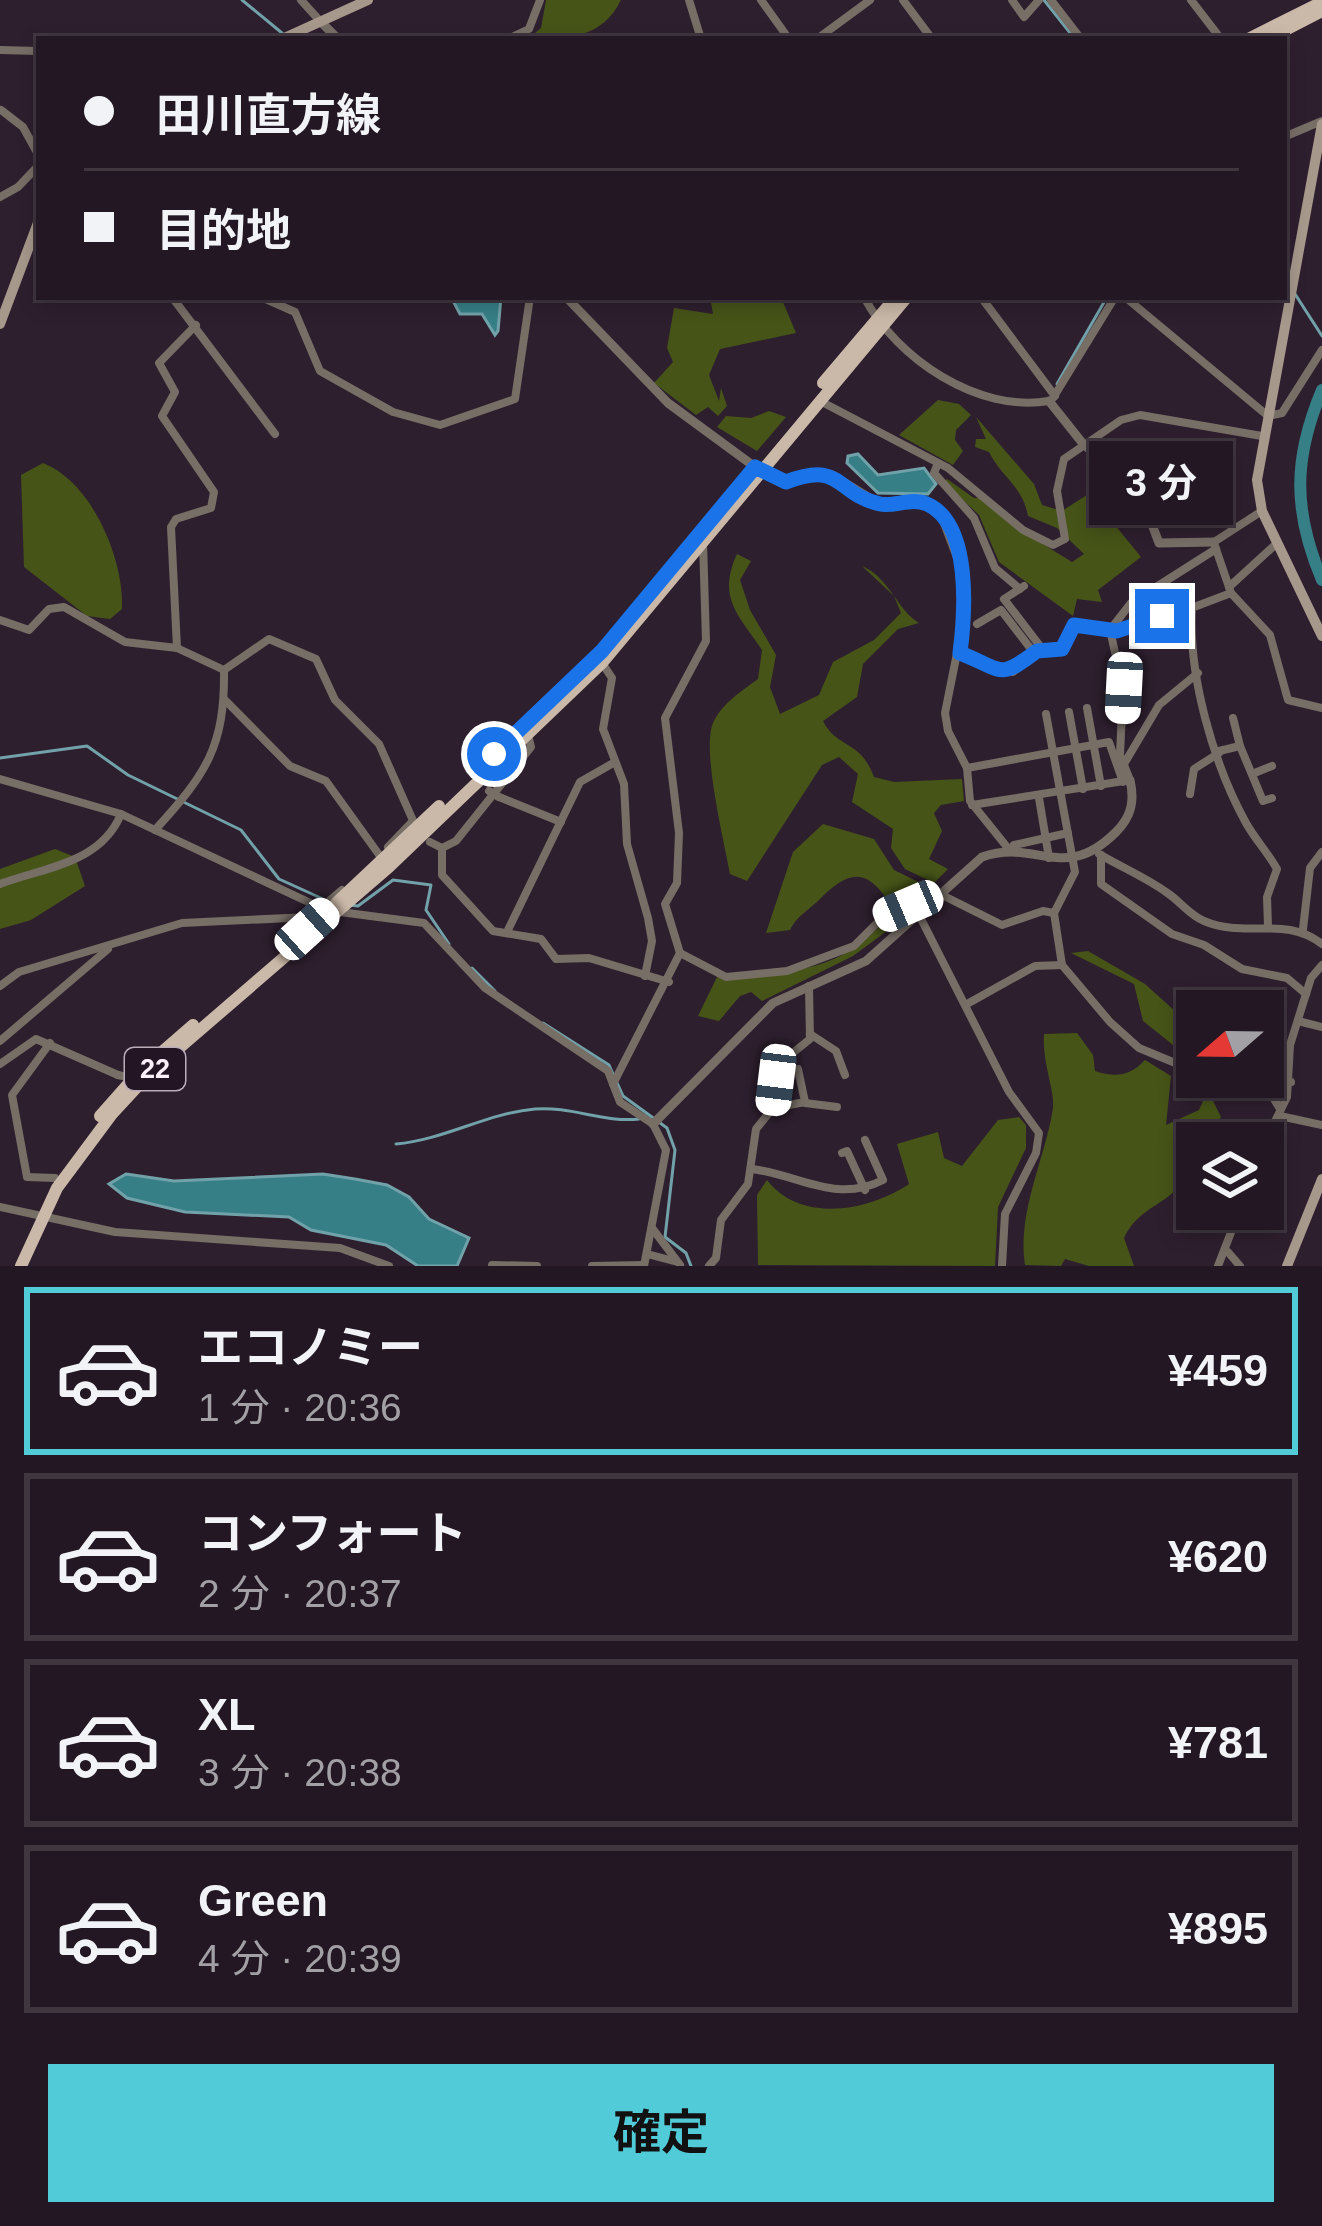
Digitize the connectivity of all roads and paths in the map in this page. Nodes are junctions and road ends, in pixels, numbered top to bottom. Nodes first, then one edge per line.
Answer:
1 (302, 0) edge
2 (368, 0) edge
3 (540, 0) edge
4 (689, 0) edge
5 (760, 0) edge
6 (870, 0) edge
7 (903, 0) edge
8 (1012, 0) edge
9 (1024, 0) edge
10 (1051, 0) edge
11 (1191, 0) edge
12 (1037, 2) edge
13 (1322, 2) edge
14 (1322, 11) edge
15 (321, 22) junction
16 (289, 36) edge
17 (335, 36) edge
18 (515, 36) edge
19 (700, 36) edge
20 (787, 36) edge
21 (822, 36) edge
22 (930, 36) edge
23 (1079, 36) edge
24 (1219, 36) edge
25 (1254, 36) edge
26 (1274, 36) edge
27 (0, 50) edge
28 (36, 51) edge
29 (2, 110) edge
30 (1322, 123) edge
31 (1287, 133) edge
32 (36, 154) edge
33 (36, 164) edge
34 (0, 196) edge
35 (36, 228) edge
36 (1287, 289) edge
37 (175, 300) edge
38 (268, 300) edge
39 (530, 300) edge
40 (569, 300) edge
41 (866, 300) edge
42 (894, 300) edge
43 (904, 300) edge
44 (983, 300) edge
45 (1112, 300) edge
46 (1129, 300) edge
47 (1285, 300) edge
48 (879, 322) junction
49 (0, 323) edge
50 (196, 325) junction
51 (1322, 350) edge
52 (1052, 400) junction
53 (819, 401) junction
54 (1268, 416) junction
55 (275, 434) dead end
56 (1262, 436) junction
57 (1084, 445) junction
58 (938, 463) junction
59 (758, 470) junction
60 (1262, 512) junction
61 (703, 542) junction
62 (1276, 544) junction
63 (1215, 546) junction
64 (1230, 590) junction
65 (1192, 607) junction
66 (0, 620) edge
67 (977, 624) dead end
68 (1110, 630) junction
69 (1322, 636) edge
70 (177, 648) junction
71 (1039, 652) junction
72 (960, 653) junction
73 (602, 663) junction
74 (224, 670) junction
75 (1198, 674) junction
76 (225, 700) junction
77 (1088, 708) dead end
78 (1322, 708) edge
79 (1069, 712) dead end
80 (1046, 714) dead end
81 (1232, 718) dead end
82 (527, 733) junction
83 (1094, 745) junction
84 (1240, 746) junction
85 (1075, 748) junction
86 (1053, 751) junction
87 (1219, 753) junction
88 (615, 762) junction
89 (1124, 765) junction
90 (1272, 766) dead end
91 (968, 768) junction
92 (1252, 774) junction
93 (0, 779) edge
94 (1126, 781) junction
95 (474, 782) junction
96 (1101, 786) junction
97 (1083, 789) junction
98 (1061, 793) junction
99 (1190, 794) dead end
100 (1039, 798) junction
101 (1271, 798) dead end
102 (972, 805) junction
103 (121, 814) junction
104 (561, 822) junction
105 (155, 830) junction
106 (1068, 833) junction
107 (1047, 838) junction
108 (430, 842) dead end
109 (442, 848) junction
110 (1012, 848) junction
111 (1322, 852) edge
112 (1099, 853) junction
113 (380, 856) junction
114 (1050, 860) junction
115 (1073, 860) junction
116 (0, 884) edge
117 (938, 893) junction
118 (927, 904) junction
119 (321, 908) junction
120 (338, 911) junction
121 (917, 912) junction
122 (1054, 914) junction
123 (1198, 919) junction
124 (1268, 926) junction
125 (1303, 930) junction
126 (507, 932) junction
127 (1186, 938) junction
128 (1322, 944) edge
129 (109, 948) junction
130 (680, 953) junction
131 (1062, 965) junction
132 (1322, 965) edge
133 (645, 976) junction
134 (669, 982) junction
135 (0, 986) edge
136 (809, 986) junction
137 (1306, 994) junction
138 (966, 1004) junction
139 (1298, 1021) junction
140 (1322, 1027) edge
141 (810, 1034) junction
142 (0, 1042) edge
143 (50, 1043) junction
144 (1176, 1062) edge
145 (0, 1064) edge
146 (798, 1069) dead end
147 (845, 1075) dead end
148 (1291, 1082) junction
149 (1284, 1083) edge
150 (613, 1084) junction
151 (168, 1086) dead end
152 (1273, 1098) edge
153 (805, 1102) junction
154 (837, 1107) dead end
155 (773, 1108) junction
156 (1280, 1113) junction
157 (657, 1121) junction
158 (1275, 1122) edge
159 (1322, 1125) edge
160 (865, 1140) dead end
161 (842, 1153) dead end
162 (752, 1169) junction
163 (55, 1178) junction
164 (1322, 1179) edge
165 (865, 1190) junction
166 (0, 1206) edge
167 (39, 1217) junction
168 (652, 1228) junction
169 (1234, 1230) edge
170 (1228, 1252) junction
171 (645, 1262) edge
172 (492, 1264) edge
173 (681, 1265) edge
174 (17, 1266) edge
175 (389, 1266) edge
176 (537, 1266) edge
177 (592, 1266) edge
178 (709, 1266) edge
179 (1002, 1266) edge
180 (1218, 1266) edge
181 (1240, 1266) edge
182 (1286, 1266) edge

1 - 15 street
2 - 15 main road
3 - 18 street
4 - 19 street
5 - 20 street
6 - 21 street
7 - 22 street
8 - 12 street
9 - 12 street
10 - 23 street
11 - 24 street
13 - 25 main road
14 - 26 main road
15 - 16 main road
15 - 17 street
27 - 28 street
29 - 32 street
30 - 31 street
30 - 36 main road
33 - 34 street
35 - 49 main road
37 - 50 street
38 - 39 street
40 - 59 street
41 - 48 street
42 - 48 main road, 22
43 - 48 main road, 22
44 - 52 street
45 - 52 street
46 - 54 street
47 - 54 main road
48 - 52 street
48 - 53 main road, 22
48 - 59 main road, 22
50 - 55 street
50 - 70 street
51 - 54 street
52 - 57 street
53 - 58 street
53 - 59 main road, 22
54 - 56 main road
56 - 57 street
56 - 60 main road
57 - 58 street
57 - 63 street
58 - 71 street
59 - 61 main road, 22
59 - 72 street
59 - 163 main road, 22
60 - 62 main road
60 - 63 street
61 - 73 main road, 22
61 - 130 street
62 - 64 street
62 - 69 main road
63 - 64 street
63 - 68 street
64 - 65 street
64 - 78 street
65 - 68 street
65 - 75 street
66 - 70 street
67 - 71 street
68 - 71 street
68 - 89 street
70 - 74 street
71 - 72 street
72 - 91 street
73 - 82 main road, 22
73 - 88 street
74 - 76 street
74 - 113 street
75 - 87 street
75 - 89 street
76 - 105 street
76 - 113 street
77 - 83 street
79 - 85 street
80 - 86 street
81 - 84 street
82 - 95 main road, 22
82 - 109 street
83 - 85 street
83 - 94 street
83 - 96 street
84 - 87 street
84 - 92 street
85 - 86 street
85 - 97 street
86 - 91 street
86 - 98 street
87 - 99 street
87 - 124 street
88 - 104 street
88 - 133 street
89 - 94 street
90 - 92 street
91 - 102 street
92 - 101 street
93 - 103 street
94 - 96 street
94 - 112 street
95 - 104 street, bridge
95 - 120 main road, 22
96 - 97 street
97 - 98 street
98 - 100 street
98 - 106 street
100 - 102 street
100 - 107 street
102 - 110 street
103 - 105 street
103 - 116 street
104 - 126 street
105 - 119 street
106 - 107 street
106 - 115 street
107 - 110 street
107 - 114 street
108 - 109 street
109 - 126 street
110 - 114 street
110 - 117 street
111 - 125 street
112 - 115 street
112 - 123 street
112 - 127 street
113 - 119 street
114 - 115 street
115 - 122 street
117 - 118 street
117 - 122 street
118 - 121 street
118 - 130 street
119 - 129 street
120 - 150 street
120 - 167 main road, 22
121 - 136 street
121 - 138 street
122 - 131 street
123 - 124 street
123 - 127 street
124 - 125 street
125 - 128 street
126 - 133 street
127 - 137 street
129 - 135 street
129 - 142 street
130 - 134 street
131 - 138 street
131 - 144 street
132 - 137 street
133 - 134 street
134 - 150 street
136 - 141 street
136 - 157 street
137 - 139 street
138 - 179 street
139 - 140 street
139 - 148 street
141 - 147 street
141 - 155 street
143 - 145 street
143 - 151 street, bridge
143 - 163 street
146 - 153 street
148 - 149 street
148 - 156 street
150 - 157 street
152 - 156 street
153 - 154 street
153 - 155 street
155 - 162 street
156 - 158 street
156 - 159 street
157 - 168 street
160 - 165 street
161 - 165 street
162 - 165 street
162 - 178 street
163 - 167 main road, 22
164 - 182 main road
166 - 167 street
167 - 174 main road, 22
167 - 175 street
168 - 171 street
168 - 173 street
169 - 170 street
170 - 180 street
170 - 181 street
171 - 173 street
171 - 177 street
172 - 176 street

